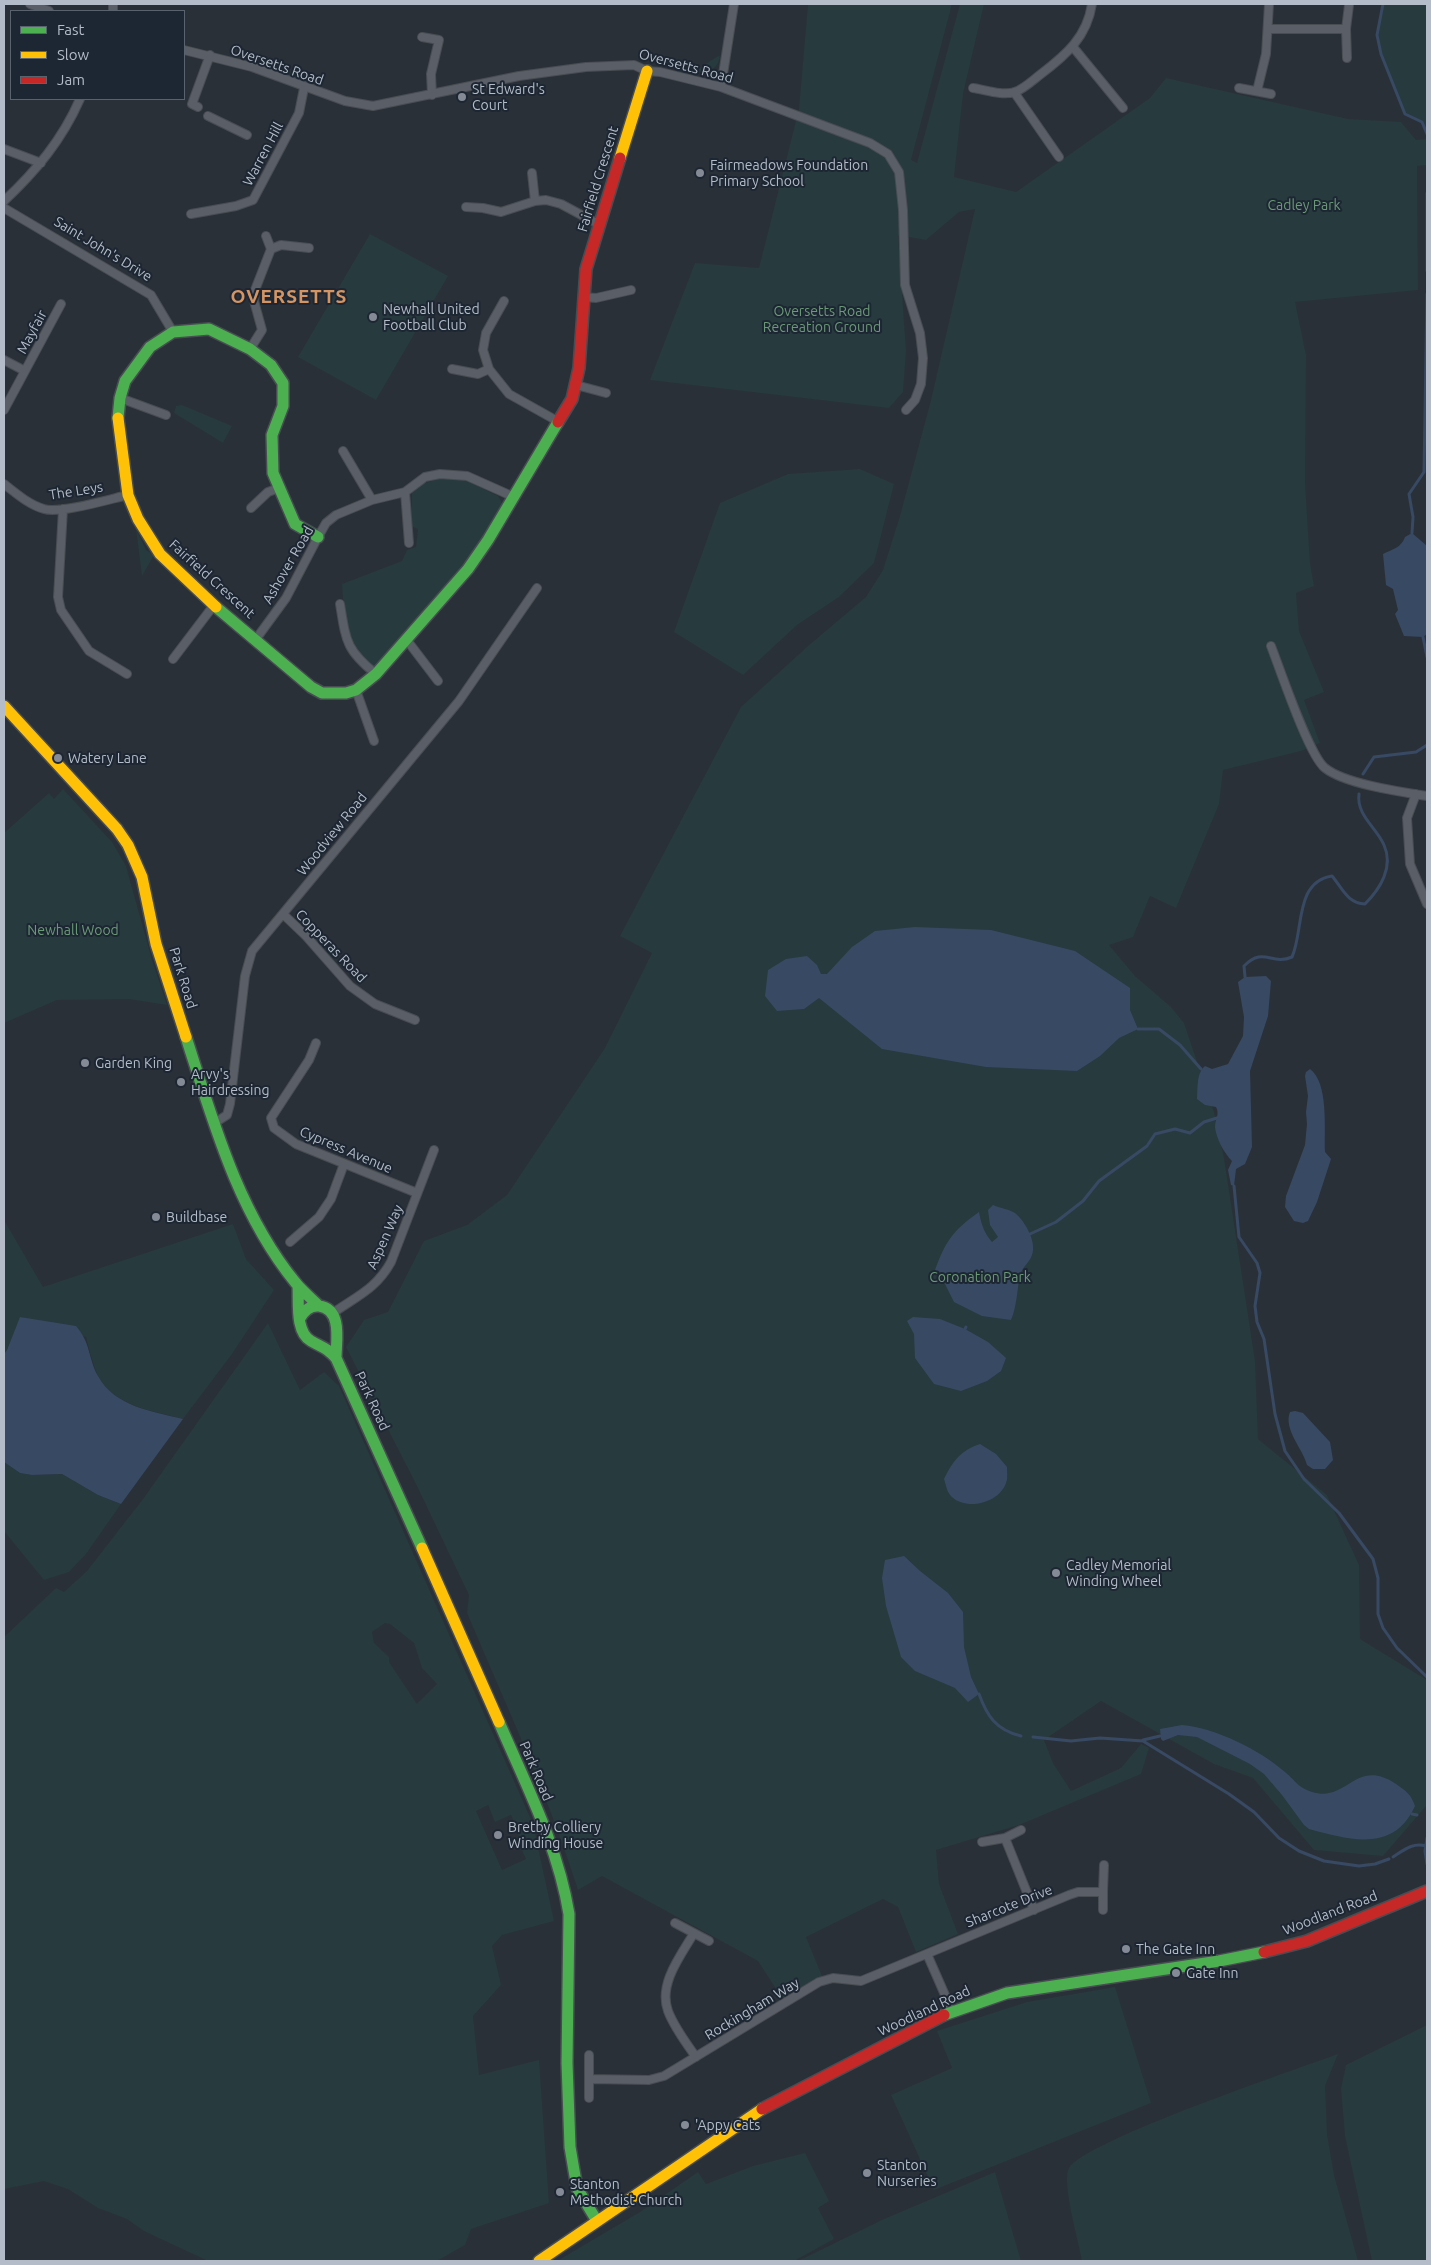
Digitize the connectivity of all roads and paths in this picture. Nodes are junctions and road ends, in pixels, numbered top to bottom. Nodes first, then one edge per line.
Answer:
1 (30, 4) edge
2 (734, 4) edge
3 (1092, 4) edge
4 (1269, 4) edge
5 (1349, 5) dead end
6 (47, 10) edge
7 (1268, 29) junction
8 (1346, 29) junction
9 (422, 36) dead end
10 (1073, 47) junction
11 (185, 50) edge
12 (210, 56) junction
13 (1347, 58) dead end
14 (647, 71) junction
15 (721, 86) junction
16 (304, 88) junction
17 (973, 88) dead end
18 (1239, 88) dead end
19 (1256, 91) junction
20 (1014, 92) junction
21 (1271, 94) dead end
22 (432, 95) junction
23 (78, 100) edge
24 (198, 107) dead end
25 (1123, 108) dead end
26 (208, 116) dead end
27 (247, 135) dead end
28 (4, 149) edge
29 (1059, 157) dead end
30 (41, 163) junction
31 (532, 173) dead end
32 (4, 201) edge
33 (535, 201) junction
34 (466, 207) dead end
35 (4, 208) edge
36 (191, 214) dead end
37 (600, 225) junction
38 (266, 236) dead end
39 (309, 248) dead end
40 (271, 249) junction
41 (632, 290) dead end
42 (583, 297) junction
43 (504, 302) dead end
44 (61, 304) dead end
45 (172, 332) junction
46 (250, 349) junction
47 (4, 360) edge
48 (452, 369) dead end
49 (489, 369) junction
50 (25, 372) junction
51 (576, 385) junction
52 (606, 392) dead end
53 (120, 398) junction
54 (4, 410) edge
55 (906, 410) dead end
56 (166, 415) dead end
57 (558, 422) junction
58 (343, 452) dead end
59 (4, 484) edge
60 (280, 488) junction
61 (405, 492) junction
62 (128, 495) junction
63 (514, 497) junction
64 (372, 500) junction
65 (63, 508) junction
66 (251, 508) dead end
67 (318, 537) junction
68 (409, 543) dead end
69 (536, 588) dead end
70 (340, 604) dead end
71 (214, 605) junction
72 (256, 639) junction
73 (406, 640) junction
74 (1271, 646) dead end
75 (173, 659) dead end
76 (127, 674) dead end
77 (376, 674) junction
78 (438, 681) dead end
79 (356, 690) junction
80 (4, 706) edge
81 (374, 741) dead end
82 (1416, 794) junction
83 (1427, 796) edge
84 (1427, 904) edge
85 (284, 915) junction
86 (415, 1020) dead end
87 (316, 1043) dead end
88 (216, 1122) junction
89 (434, 1150) dead end
90 (344, 1164) junction
91 (417, 1193) junction
92 (290, 1242) dead end
93 (298, 1286) junction
94 (320, 1306) junction
95 (333, 1313) junction
96 (300, 1318) junction
97 (335, 1332) junction
98 (315, 1342) junction
99 (336, 1358) junction
100 (1021, 1830) dead end
101 (1005, 1838) junction
102 (982, 1842) dead end
103 (1104, 1865) dead end
104 (1427, 1891) edge
105 (1103, 1892) junction
106 (1034, 1910) junction
107 (1103, 1910) dead end
108 (676, 1923) dead end
109 (694, 1933) junction
110 (709, 1941) dead end
111 (926, 1954) junction
112 (952, 2011) junction
113 (589, 2055) dead end
114 (696, 2057) junction
115 (589, 2079) junction
116 (589, 2098) dead end
117 (596, 2221) junction
118 (538, 2261) edge

1 - 6 street
2 - 15 street
3 - 10 street
4 - 7 street
5 - 8 street
7 - 8 street
7 - 19 street
8 - 13 street
9 - 22 street
10 - 20 street
10 - 25 street
11 - 12 street, Oversetts Road
12 - 16 street, Oversetts Road
12 - 24 street, Oversetts Road
14 - 15 street, Oversetts Road
14 - 22 street, Oversetts Road
14 - 37 main road, Fairfield Crescent
15 - 55 street, Oversetts Road
16 - 22 street, Oversetts Road
16 - 36 street, Warren Hill
17 - 20 street
18 - 19 street
19 - 21 street
20 - 29 street
23 - 30 street
26 - 27 street
28 - 30 street
30 - 32 street
31 - 33 street
33 - 34 street
33 - 37 street
35 - 45 street, Saint John's Drive
37 - 42 main road, Fairfield Crescent
38 - 40 street
39 - 40 street
40 - 46 street
41 - 42 street
42 - 51 main road, Fairfield Crescent
43 - 49 street
44 - 50 street, Mayfair
45 - 46 main road
45 - 53 main road, Fairfield Crescent
46 - 60 main road
47 - 50 street, Mayfair
48 - 49 street
49 - 57 street
50 - 54 street, Mayfair
51 - 52 street
51 - 57 main road, Fairfield Crescent
53 - 56 street
53 - 62 main road, Fairfield Crescent
57 - 63 main road, Fairfield Crescent
58 - 64 street
59 - 65 street, The Leys
60 - 66 street
60 - 67 main road
61 - 63 street, Ashover Road
61 - 64 street, Ashover Road
61 - 68 street
62 - 65 street, The Leys
62 - 71 main road, Fairfield Crescent
63 - 73 main road, Fairfield Crescent
64 - 67 street, Ashover Road
65 - 76 street
67 - 72 street, Ashover Road
69 - 85 street, Woodview Road
70 - 77 street
71 - 72 main road, Fairfield Crescent
71 - 75 street
72 - 79 main road, Fairfield Crescent
73 - 77 main road, Fairfield Crescent
73 - 78 street
74 - 82 street
77 - 79 main road, Fairfield Crescent
79 - 81 street
80 - 88 main road, Park Road
82 - 83 street
82 - 84 street
85 - 86 street, Copperas Road
85 - 88 street, Woodview Road
87 - 90 street, Cypress Avenue
88 - 93 main road, Park Road
89 - 91 street, Aspen Way
90 - 91 street, Cypress Avenue
90 - 92 street
91 - 95 street, Aspen Way
93 - 94 main road, Park Road
93 - 96 main road, Park Road
94 - 95 main road, Park Road
94 - 96 main road
95 - 97 main road, Park Road
96 - 98 main road, Park Road
97 - 98 main road
97 - 99 main road, Park Road
98 - 99 main road, Park Road
99 - 117 main road, Park Road
100 - 101 street
101 - 102 street
101 - 106 street
103 - 105 street
104 - 112 main road, Woodland Road
105 - 106 street, Sharcote Drive
105 - 107 street
106 - 111 street, Sharcote Drive
108 - 109 street
109 - 110 street
109 - 114 street
111 - 112 street
111 - 114 street, Rockingham Way
112 - 117 main road, Woodland Road
113 - 115 street
114 - 115 street, Rockingham Way
115 - 116 street
117 - 118 main road, Woodland Road

